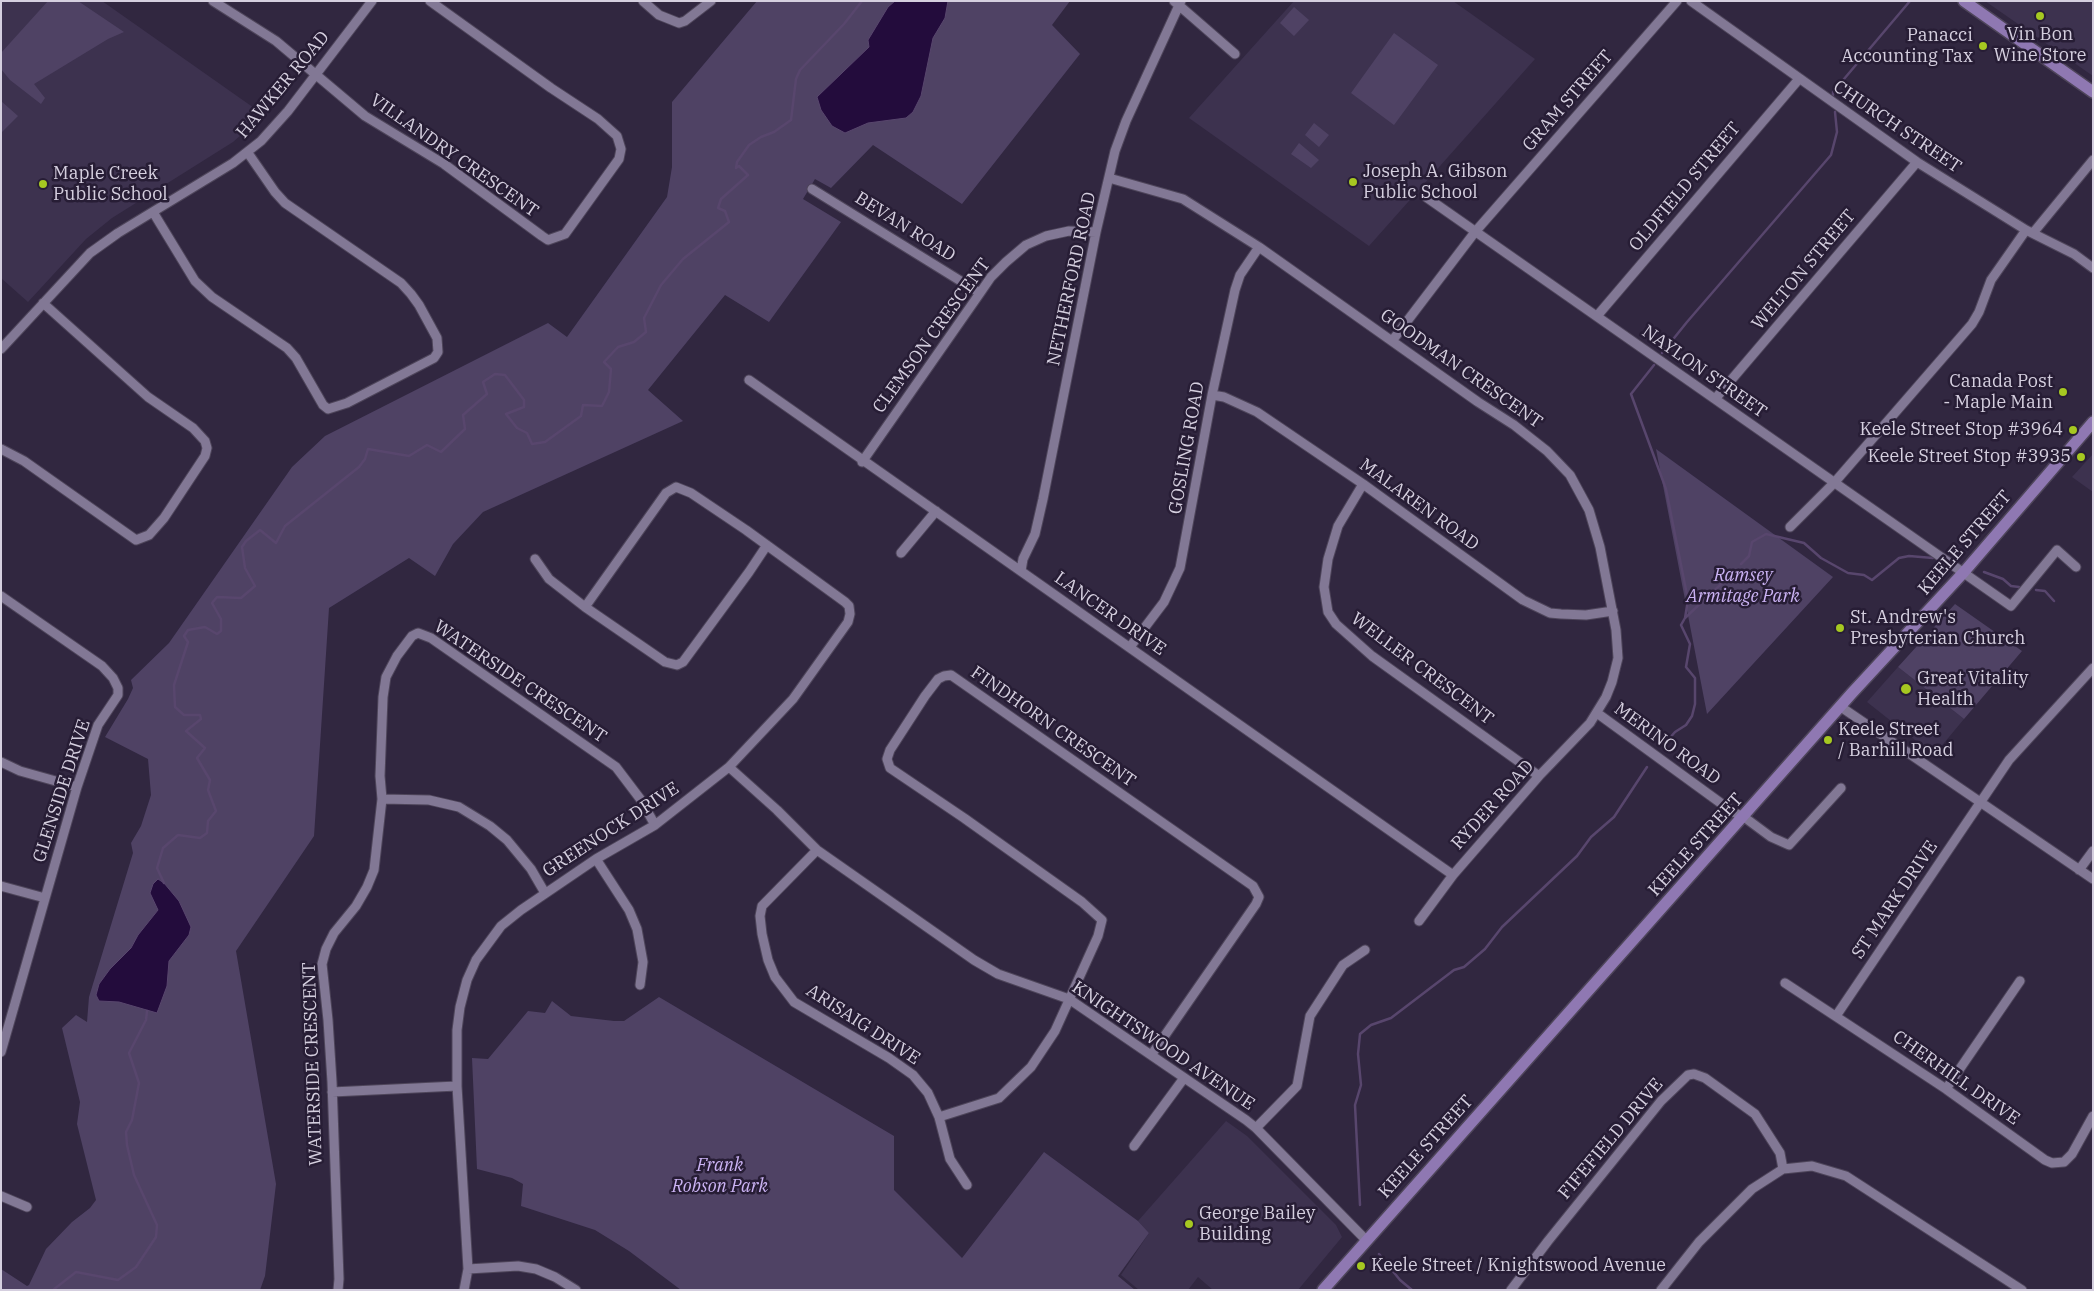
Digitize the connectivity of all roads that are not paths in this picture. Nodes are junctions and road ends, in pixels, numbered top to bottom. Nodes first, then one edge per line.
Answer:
1 (213, 1) edge
2 (372, 1) edge
3 (430, 1) edge
4 (643, 1) edge
5 (711, 1) edge
6 (1677, 1) edge
7 (1691, 1) edge
8 (1964, 1) edge
9 (1178, 2) edge
10 (1235, 54) dead end
11 (315, 74) junction
12 (1799, 78) junction
13 (2093, 92) edge
14 (248, 153) junction
15 (2093, 160) edge
16 (1917, 162) junction
17 (1109, 178) junction
18 (812, 189) dead end
19 (1426, 197) dead end
20 (153, 212) junction
21 (1096, 232) junction
22 (1475, 232) junction
23 (2029, 232) junction
24 (1260, 247) junction
25 (2093, 268) edge
26 (980, 293) junction
27 (43, 303) junction
28 (1597, 316) junction
29 (1392, 341) junction
30 (1, 349) edge
31 (749, 380) dead end
32 (1212, 395) junction
33 (1715, 399) junction
34 (2093, 422) edge
35 (1, 449) edge
36 (862, 462) junction
37 (1834, 483) junction
38 (1363, 484) junction
39 (936, 511) junction
40 (1790, 527) dead end
41 (767, 545) junction
42 (901, 553) dead end
43 (535, 559) dead end
44 (2076, 567) dead end
45 (1021, 571) junction
46 (1964, 572) junction
47 (1, 596) edge
48 (586, 607) junction
49 (1613, 610) junction
50 (1130, 647) junction
51 (2093, 668) edge
52 (1841, 707) junction
53 (1597, 713) junction
54 (1, 762) edge
55 (729, 767) junction
56 (1539, 776) junction
57 (76, 787) junction
58 (1841, 788) dead end
59 (382, 799) junction
60 (1981, 803) junction
61 (1744, 818) junction
62 (655, 825) junction
63 (817, 850) junction
64 (2093, 851) edge
65 (596, 859) junction
66 (2079, 870) junction
67 (1452, 875) junction
68 (2093, 879) edge
69 (1, 886) edge
70 (545, 893) junction
71 (45, 898) junction
72 (1419, 921) dead end
73 (1365, 950) dead end
74 (2020, 981) dead end
75 (1785, 983) dead end
76 (640, 985) dead end
77 (1069, 999) junction
78 (1836, 1016) junction
79 (5, 1023) edge
80 (1, 1052) edge
81 (1152, 1054) junction
82 (1184, 1078) junction
83 (458, 1086) junction
84 (1946, 1089) junction
85 (332, 1092) junction
86 (2093, 1116) edge
87 (939, 1117) junction
88 (1256, 1128) junction
89 (1134, 1146) dead end
90 (1783, 1169) junction
91 (967, 1185) dead end
92 (1, 1196) edge
93 (28, 1207) dead end
94 (1366, 1240) junction
95 (468, 1269) junction
96 (338, 1290) edge
97 (464, 1290) edge
98 (576, 1290) edge
99 (1323, 1290) edge
100 (1511, 1290) edge
101 (1660, 1290) edge
102 (2022, 1290) edge

1 - 11 street
2 - 11 street, HAWKER ROAD
3 - 11 street, VILLANDRY CRESCENT
4 - 5 street
6 - 22 street, GRAM STREET
7 - 12 street, CHURCH STREET
8 - 13 main road
9 - 10 street
9 - 17 street, NETHERFORD ROAD
11 - 14 street, HAWKER ROAD
12 - 16 street, CHURCH STREET
12 - 28 street, OLDFIELD STREET
14 - 20 street, HAWKER ROAD
14 - 20 street
15 - 23 street
16 - 23 street, CHURCH STREET
16 - 33 street, WELTON STREET
17 - 21 street, NETHERFORD ROAD
17 - 24 street, GOODMAN CRESCENT
18 - 26 street, BEVAN ROAD
19 - 22 street, NAYLON STREET
20 - 27 street, HAWKER ROAD
21 - 26 street, CLEMSON CRESCENT
21 - 45 street, NETHERFORD ROAD
22 - 28 street, NAYLON STREET
22 - 29 street, GRAM STREET
23 - 25 street, CHURCH STREET
23 - 37 street
24 - 29 street, GOODMAN CRESCENT
24 - 32 street, GOSLING ROAD
26 - 36 street, CLEMSON CRESCENT
27 - 30 street, HAWKER ROAD
27 - 35 street
28 - 33 street, NAYLON STREET
29 - 49 street, GOODMAN CRESCENT
31 - 36 street, LANCER DRIVE
32 - 38 street, MALAREN ROAD
32 - 50 street, GOSLING ROAD
33 - 37 street, NAYLON STREET
34 - 46 main road, KEELE STREET
36 - 39 street, LANCER DRIVE
37 - 40 street
37 - 46 street, NAYLON STREET
38 - 49 street, MALAREN ROAD
38 - 56 street, WELLER CRESCENT
39 - 42 street
39 - 45 street, LANCER DRIVE
41 - 48 street, GREENOCK DRIVE
41 - 48 street
41 - 55 street, GREENOCK DRIVE
43 - 48 street
44 - 46 street, NAYLON STREET
45 - 50 street, LANCER DRIVE
46 - 52 main road, KEELE STREET
47 - 57 street, GLENSIDE DRIVE
49 - 53 street, GOODMAN CRESCENT
50 - 67 street, LANCER DRIVE
51 - 60 street, ST MARK DRIVE
52 - 60 street
52 - 61 main road, KEELE STREET
53 - 56 street, RYDER ROAD
53 - 61 street, MERINO ROAD
54 - 57 street
55 - 62 street, GREENOCK DRIVE
55 - 63 street, KNIGHTSWOOD AVENUE
56 - 67 street, RYDER ROAD
57 - 71 street, GLENSIDE DRIVE
58 - 61 street, MERINO ROAD
59 - 62 street, WATERSIDE CRESCENT
59 - 70 street
59 - 85 street, WATERSIDE CRESCENT
60 - 66 street
60 - 78 street, ST MARK DRIVE
61 - 94 main road, KEELE STREET
62 - 65 street, GREENOCK DRIVE
63 - 77 street, KNIGHTSWOOD AVENUE
63 - 87 street, ARISAIG DRIVE
64 - 66 street
65 - 70 street, GREENOCK DRIVE
65 - 76 street
66 - 68 street
67 - 72 street, RYDER ROAD
69 - 71 street
70 - 83 street, GREENOCK DRIVE
71 - 79 street, GLENSIDE DRIVE
73 - 88 street
74 - 84 street
75 - 78 street, CHERHILL DRIVE
77 - 81 street, KNIGHTSWOOD AVENUE
77 - 81 street, FINDHORN CRESCENT
77 - 87 street
78 - 84 street, CHERHILL DRIVE
79 - 80 street, GLENSIDE DRIVE
81 - 82 street, KNIGHTSWOOD AVENUE
82 - 88 street, KNIGHTSWOOD AVENUE
82 - 89 street
83 - 85 street
83 - 95 street, GREENOCK DRIVE
84 - 86 street, CHERHILL DRIVE
85 - 96 street, WATERSIDE CRESCENT
87 - 91 street, ARISAIG DRIVE
88 - 94 street, KNIGHTSWOOD AVENUE
90 - 100 street, FIFEFIELD DRIVE
90 - 101 street
90 - 102 street
92 - 93 street
94 - 99 main road, KEELE STREET
95 - 97 street, GREENOCK DRIVE
95 - 98 street

